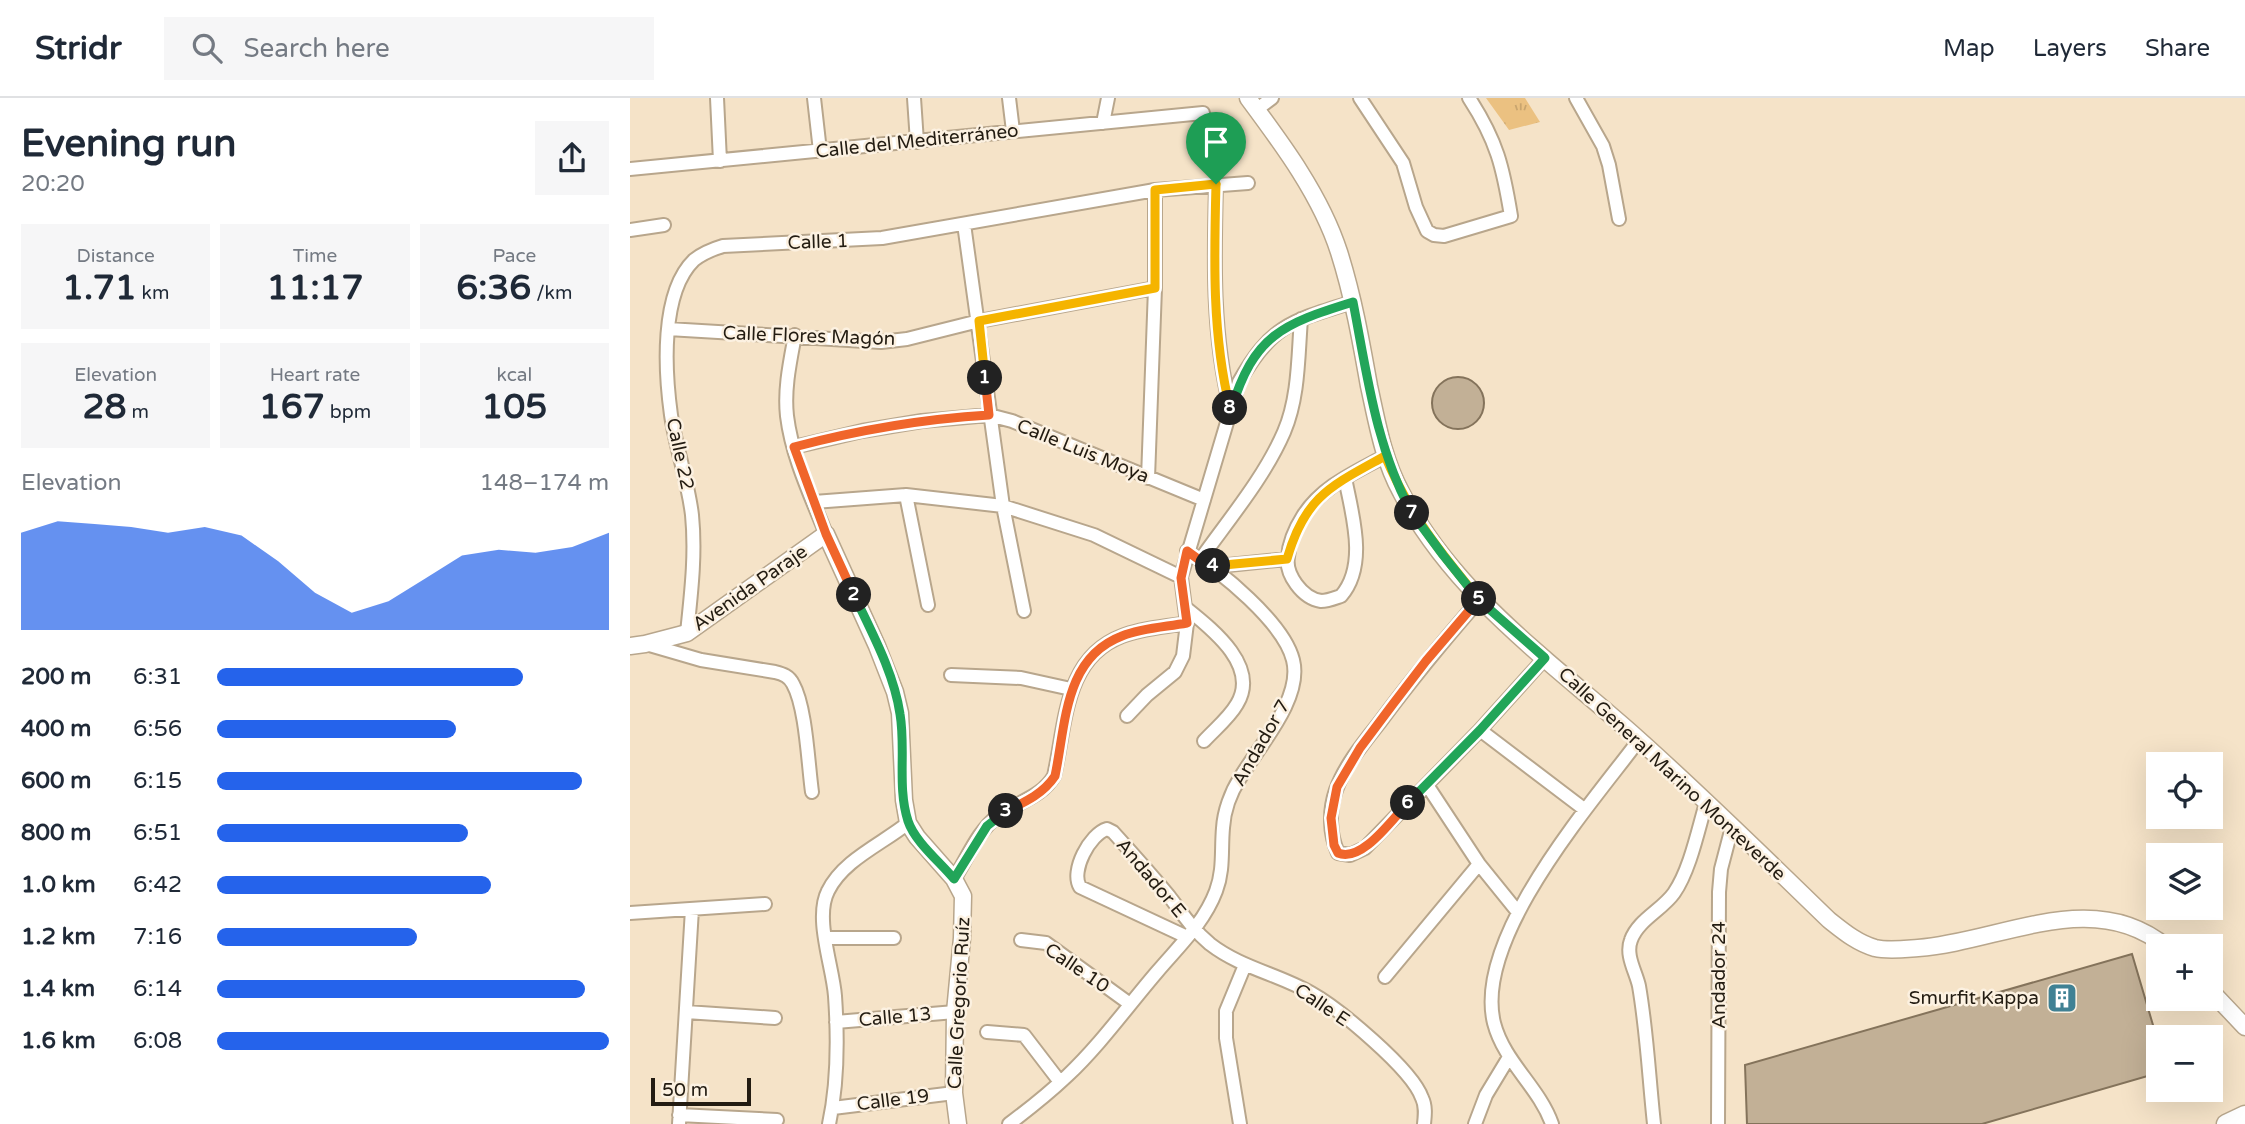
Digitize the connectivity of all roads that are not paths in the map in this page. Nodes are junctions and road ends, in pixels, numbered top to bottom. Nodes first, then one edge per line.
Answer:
1 (718, 98) edge
2 (814, 98) edge
3 (914, 98) edge
4 (1009, 98) edge
5 (1108, 98) edge
6 (1272, 98) edge
7 (1360, 98) edge
8 (1469, 98) edge
9 (1576, 98) edge
10 (1252, 104) edge
11 (1203, 113) dead end
12 (1103, 123) junction
13 (1013, 131) junction
14 (917, 142) junction
15 (820, 151) junction
16 (720, 161) junction
17 (630, 169) edge
18 (1248, 183) dead end
19 (1216, 184) junction
20 (1155, 190) junction
21 (1619, 219) dead end
22 (664, 225) dead end
23 (964, 225) junction
24 (630, 230) edge
25 (682, 276) joint
26 (1155, 288) junction
27 (1353, 302) junction
28 (1301, 319) junction
29 (979, 321) junction
30 (668, 329) junction
31 (795, 335) junction
32 (1231, 410) junction
33 (989, 415) junction
34 (794, 447) junction
35 (1385, 456) junction
36 (1148, 478) junction
37 (1345, 478) junction
38 (906, 495) junction
39 (1204, 500) junction
40 (814, 502) junction
41 (1003, 506) junction
42 (826, 534) junction
43 (1187, 551) junction
44 (1287, 559) junction
45 (1205, 563) junction
46 (1181, 578) junction
47 (1479, 600) junction
48 (928, 605) dead end
49 (1186, 608) junction
50 (1024, 611) dead end
51 (1187, 623) junction
52 (687, 633) junction
53 (638, 645) edge
54 (1545, 658) junction
55 (951, 675) dead end
56 (1071, 689) junction
57 (1127, 716) dead end
58 (1480, 730) junction
59 (1204, 740) dead end
60 (1639, 740) junction
61 (1427, 785) junction
62 (812, 792) dead end
63 (1706, 803) junction
64 (1584, 810) junction
65 (908, 822) junction
66 (1732, 827) junction
67 (1479, 864) junction
68 (954, 879) junction
69 (765, 904) dead end
70 (692, 909) junction
71 (1517, 911) junction
72 (630, 914) edge
73 (1190, 933) junction
74 (2149, 934) edge
75 (826, 938) junction
76 (894, 938) dead end
77 (1021, 940) dead end
78 (1245, 965) junction
79 (1385, 977) dead end
80 (1130, 1004) junction
81 (2223, 1004) edge
82 (686, 1012) junction
83 (955, 1012) junction
84 (775, 1018) dead end
85 (836, 1021) junction
86 (2245, 1027) edge
87 (987, 1032) dead end
88 (1509, 1057) junction
89 (1060, 1082) junction
90 (954, 1093) junction
91 (833, 1108) junction
92 (2245, 1115) edge
93 (679, 1119) edge
94 (778, 1120) dead end
95 (829, 1124) edge
96 (958, 1124) edge
97 (1009, 1124) edge
98 (1240, 1124) edge
99 (1424, 1124) edge
100 (1475, 1124) edge
101 (1552, 1124) edge
102 (1654, 1124) edge
103 (1718, 1124) edge
104 (2226, 1124) edge

1 - 16 street
2 - 15 street
3 - 14 street
4 - 13 street
5 - 12 street
6 - 10 street
7 - 8 street
9 - 21 street
10 - 27 street, Calle General Marino Monteverde
11 - 12 street, Calle del Mediterráneo
12 - 13 street, Calle del Mediterráneo
13 - 14 street, Calle del Mediterráneo
14 - 15 street, Calle del Mediterráneo
15 - 16 street, Calle del Mediterráneo
16 - 17 street, Calle del Mediterráneo
18 - 19 street, Calle 1
19 - 20 street, Calle 1
19 - 32 street
20 - 23 street, Calle 1
20 - 26 street
22 - 24 street
23 - 25 street, Calle 1
23 - 29 street
25 - 30 street, Calle 22
26 - 29 street, Calle Flores Magón
26 - 36 street
27 - 28 street
27 - 35 street, Calle General Marino Monteverde
28 - 32 street
28 - 45 street
29 - 31 street, Calle Flores Magón
29 - 33 street
30 - 31 street, Calle Flores Magón
30 - 52 street, Calle 22
31 - 34 street, Calle Gregorio Ruíz
32 - 39 street
33 - 34 street, Calle Luis Moya
33 - 36 street, Calle Luis Moya
33 - 41 street
34 - 40 street, Calle Gregorio Ruíz
35 - 37 street
35 - 47 street, Calle General Marino Monteverde
36 - 39 street, Calle Luis Moya
37 - 44 street
37 - 44 street
38 - 40 street
38 - 41 street
38 - 48 street
39 - 43 street
40 - 42 street, Calle Gregorio Ruíz
41 - 46 street
41 - 50 street
42 - 52 street, Avenida Paraje
42 - 65 street, Calle Gregorio Ruíz
43 - 45 street, Andador 7
43 - 46 street
44 - 45 street
45 - 73 street, Andador 7
46 - 49 street
47 - 54 street, Calle General Marino Monteverde
47 - 61 street
49 - 51 street
49 - 59 street
51 - 56 street
51 - 57 street
52 - 53 street, Avenida Paraje
53 - 62 street
54 - 58 street
54 - 60 street, Calle General Marino Monteverde
55 - 56 street
56 - 68 street
58 - 61 street
58 - 64 street
60 - 63 street, Calle General Marino Monteverde
60 - 64 street
61 - 67 street
63 - 66 street, Calle General Marino Monteverde
63 - 102 street
64 - 71 street
65 - 68 street, Calle Gregorio Ruíz
65 - 75 street
66 - 74 street, Calle General Marino Monteverde
66 - 103 street, Andador 24
67 - 71 street
67 - 79 street
68 - 83 street, Calle Gregorio Ruíz
69 - 70 street
70 - 72 street
70 - 82 street
71 - 88 street
73 - 73 street, Andador E
73 - 78 street, Calle E
73 - 80 street, Andador 7
75 - 76 street
75 - 85 street
77 - 80 street, Calle 10
78 - 98 street
78 - 99 street, Calle E
80 - 89 street, Andador 7
81 - 86 street
82 - 84 street
82 - 93 street
83 - 85 street, Calle 13
83 - 90 street, Calle Gregorio Ruíz
85 - 91 street
87 - 89 street
88 - 100 street
88 - 101 street
89 - 97 street, Andador 7
90 - 91 street, Calle 19
90 - 96 street, Calle Gregorio Ruíz
91 - 95 street
92 - 104 main road
93 - 94 street

